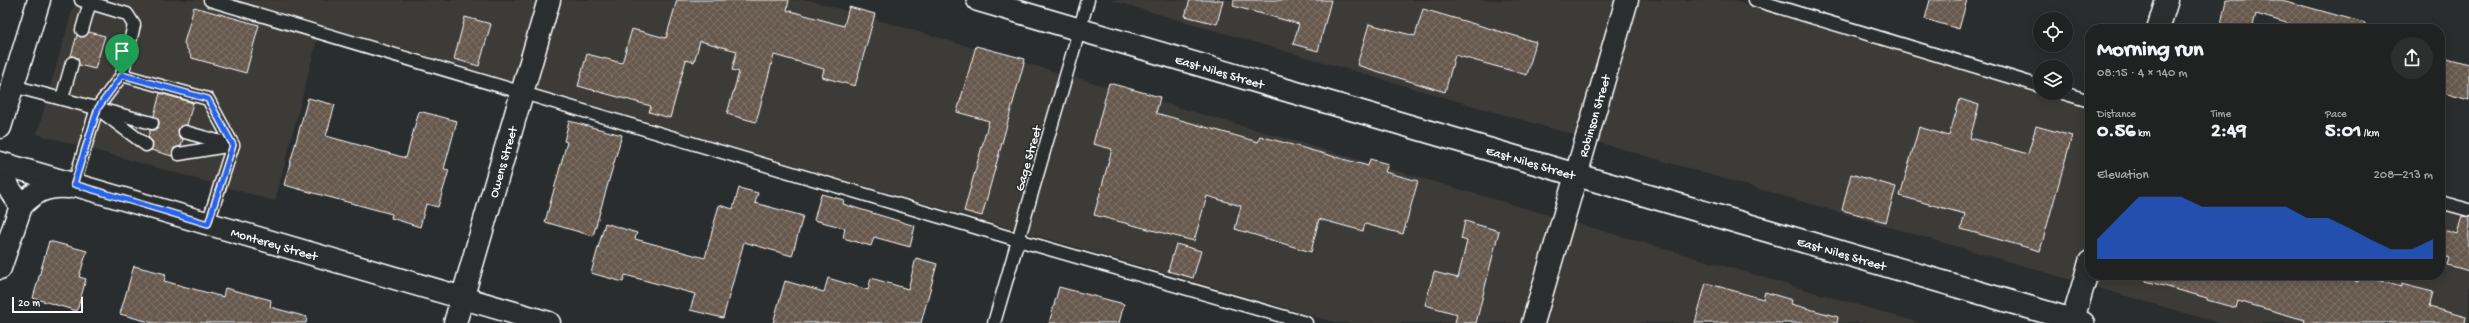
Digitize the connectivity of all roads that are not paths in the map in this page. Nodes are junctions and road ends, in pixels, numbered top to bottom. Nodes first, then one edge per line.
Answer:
1 (39, 0) edge
2 (210, 0) edge
3 (550, 0) edge
4 (978, 0) edge
5 (1088, 0) edge
6 (1627, 0) edge
7 (1755, 0) edge
8 (2167, 0) edge
9 (85, 1) edge
10 (2160, 24) edge
11 (82, 30) dead end
12 (1079, 30) junction
13 (72, 62) dead end
14 (122, 75) junction
15 (2033, 84) edge
16 (13, 86) junction
17 (522, 94) junction
18 (2073, 96) edge
19 (62, 98) junction
20 (2085, 100) edge
21 (98, 108) junction
22 (152, 123) dead end
23 (0, 127) edge
24 (185, 132) dead end
25 (146, 145) dead end
26 (233, 145) junction
27 (179, 154) dead end
28 (0, 163) edge
29 (0, 175) edge
30 (1576, 175) junction
31 (84, 187) junction
32 (2445, 203) edge
33 (21, 206) junction
34 (2469, 210) edge
35 (208, 224) junction
36 (1018, 240) junction
37 (0, 268) edge
38 (2086, 280) edge
39 (462, 298) junction
40 (2076, 322) edge
41 (455, 323) edge
42 (549, 323) edge
43 (994, 323) edge
44 (1306, 323) edge
45 (1533, 323) edge

1 - 16 main road
2 - 17 lane
3 - 17 main road, Owens Street
4 - 12 main road, East Niles Street
5 - 12 lane, Gage Street
6 - 30 main road, Robinson Street
7 - 15 lane
8 - 10 main road
9 - 11 lane
9 - 14 lane
12 - 30 main road, East Niles Street
12 - 36 lane, Gage Street
13 - 19 lane
14 - 21 lane
14 - 26 lane
16 - 19 lane
16 - 23 main road
17 - 36 lane
17 - 39 main road, Owens Street
18 - 20 lane
19 - 21 lane
21 - 22 lane
21 - 25 lane
21 - 31 lane
24 - 26 lane
26 - 27 lane
26 - 35 lane
28 - 31 main road, Monterey Street
29 - 33 main road
30 - 40 main road, East Niles Street
30 - 45 main road, Robinson Street
31 - 33 main road
31 - 35 main road, Monterey Street
32 - 34 lane
33 - 37 main road
35 - 39 main road, Monterey Street
36 - 43 lane, Gage Street
36 - 44 lane
38 - 40 main road
39 - 41 main road, Owens Street
39 - 42 main road, Monterey Street

